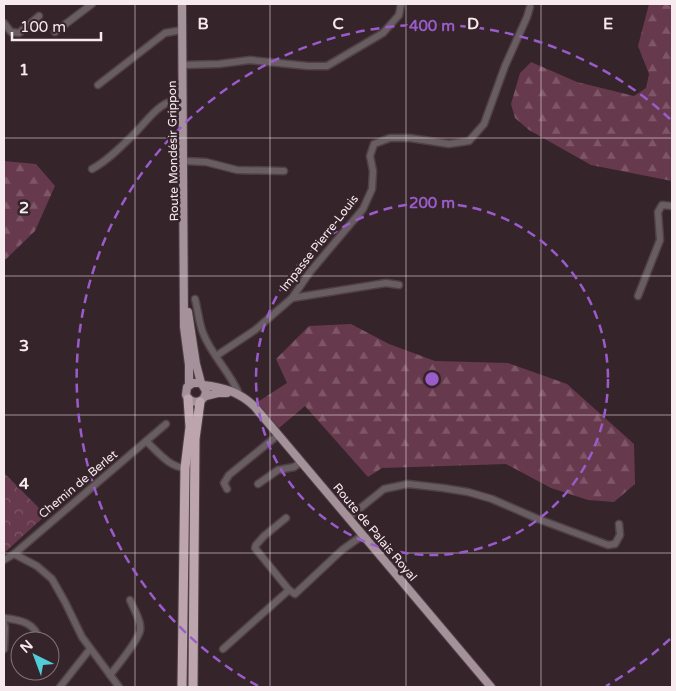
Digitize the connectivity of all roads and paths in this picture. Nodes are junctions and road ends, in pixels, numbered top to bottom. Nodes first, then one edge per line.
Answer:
1 (92, 4) edge
2 (182, 4) edge
3 (401, 4) edge
4 (530, 7) dead end
5 (39, 16) dead end
6 (4, 23) edge
7 (182, 30) junction
8 (55, 32) dead end
9 (183, 65) junction
10 (98, 85) dead end
11 (183, 98) junction
12 (184, 161) junction
13 (92, 169) dead end
14 (284, 171) dead end
15 (672, 206) edge
16 (399, 285) dead end
17 (638, 296) dead end
18 (185, 298) junction
19 (292, 298) junction
20 (195, 299) dead end
21 (216, 356) junction
22 (202, 384) junction
23 (189, 385) junction
24 (239, 394) junction
25 (188, 399) junction
26 (203, 399) junction
27 (166, 424) dead end
28 (278, 435) junction
29 (146, 441) junction
30 (195, 442) junction
31 (301, 462) junction
32 (185, 468) junction
33 (258, 484) dead end
34 (227, 490) dead end
35 (286, 518) dead end
36 (348, 518) junction
37 (619, 524) dead end
38 (363, 535) junction
39 (14, 554) junction
40 (4, 560) edge
41 (292, 592) junction
42 (130, 600) dead end
43 (4, 618) edge
44 (4, 624) edge
45 (34, 631) edge
46 (4, 649) edge
47 (90, 649) junction
48 (223, 649) dead end
49 (110, 675) junction
50 (60, 687) edge
51 (118, 687) edge
52 (182, 687) edge
53 (193, 687) edge
54 (491, 687) edge

1 - 8 street
2 - 7 main road, Route Mondésir Grippon
3 - 9 street
4 - 19 street, Impasse Pierre-Louis
5 - 6 street
7 - 9 main road, Route Mondésir Grippon
7 - 10 street
9 - 11 main road, Route Mondésir Grippon
11 - 12 main road, Route Mondésir Grippon
11 - 13 street
12 - 14 street
12 - 18 main road, Route Mondésir Grippon
15 - 17 street
16 - 19 street
18 - 22 main road, Route Mondésir Grippon
18 - 23 main road, Route Mondésir Grippon
19 - 21 street, Impasse Pierre-Louis
20 - 21 street
21 - 24 street
22 - 23 main road
22 - 24 main road, Route de Palais Royal
22 - 26 main road
23 - 25 main road
24 - 26 main road
24 - 28 main road, Route de Palais Royal
25 - 26 main road
25 - 32 highway
26 - 30 highway
27 - 29 street, Chemin de Berlet
28 - 31 main road, Route de Palais Royal
28 - 34 street
29 - 32 street
29 - 39 street, Chemin de Berlet
30 - 32 highway
30 - 53 highway
31 - 33 street
31 - 36 main road, Route de Palais Royal
32 - 52 highway
35 - 41 street
36 - 37 street
36 - 38 main road, Route de Palais Royal
38 - 41 street
38 - 54 main road, Route de Palais Royal
39 - 40 street, Chemin de Berlet
39 - 47 street
41 - 48 street
42 - 49 street
43 - 45 street
44 - 46 street
47 - 49 street
47 - 50 street
49 - 51 street

